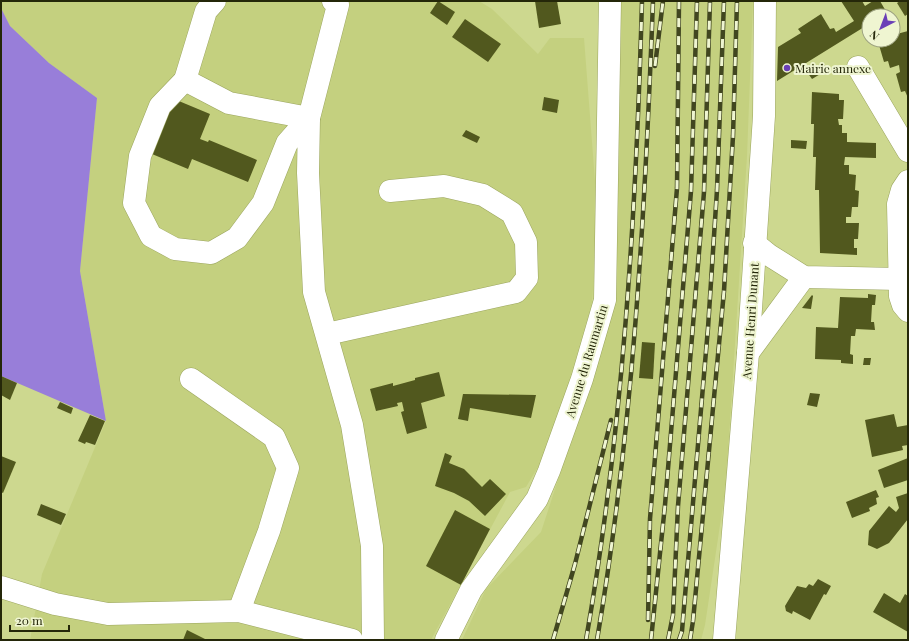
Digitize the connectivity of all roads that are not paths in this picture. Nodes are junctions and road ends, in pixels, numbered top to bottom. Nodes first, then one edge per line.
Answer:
1 (215, 1) edge
2 (333, 1) edge
3 (610, 1) edge
4 (765, 1) edge
5 (858, 67) dead end
6 (185, 80) junction
7 (309, 118) junction
8 (908, 151) edge
9 (908, 181) edge
10 (390, 191) dead end
11 (754, 243) junction
12 (804, 277) junction
13 (899, 279) junction
14 (908, 312) edge
15 (324, 326) junction
16 (748, 353) junction
17 (191, 379) dead end
18 (1, 587) edge
19 (239, 611) junction
20 (352, 640) edge
21 (373, 640) edge
22 (446, 640) edge
23 (724, 640) edge

1 - 6 street
2 - 7 street
3 - 22 street, Avenue du Raumartin
4 - 11 street, Avenue Henri Dunant
5 - 8 street
6 - 7 street
6 - 7 street
7 - 15 street
9 - 13 street
10 - 15 street
11 - 12 street
11 - 16 street, Avenue Henri Dunant
12 - 13 street
12 - 16 street
13 - 14 street
15 - 21 street
16 - 23 street, Avenue Henri Dunant
17 - 19 street
18 - 19 street
19 - 20 street

